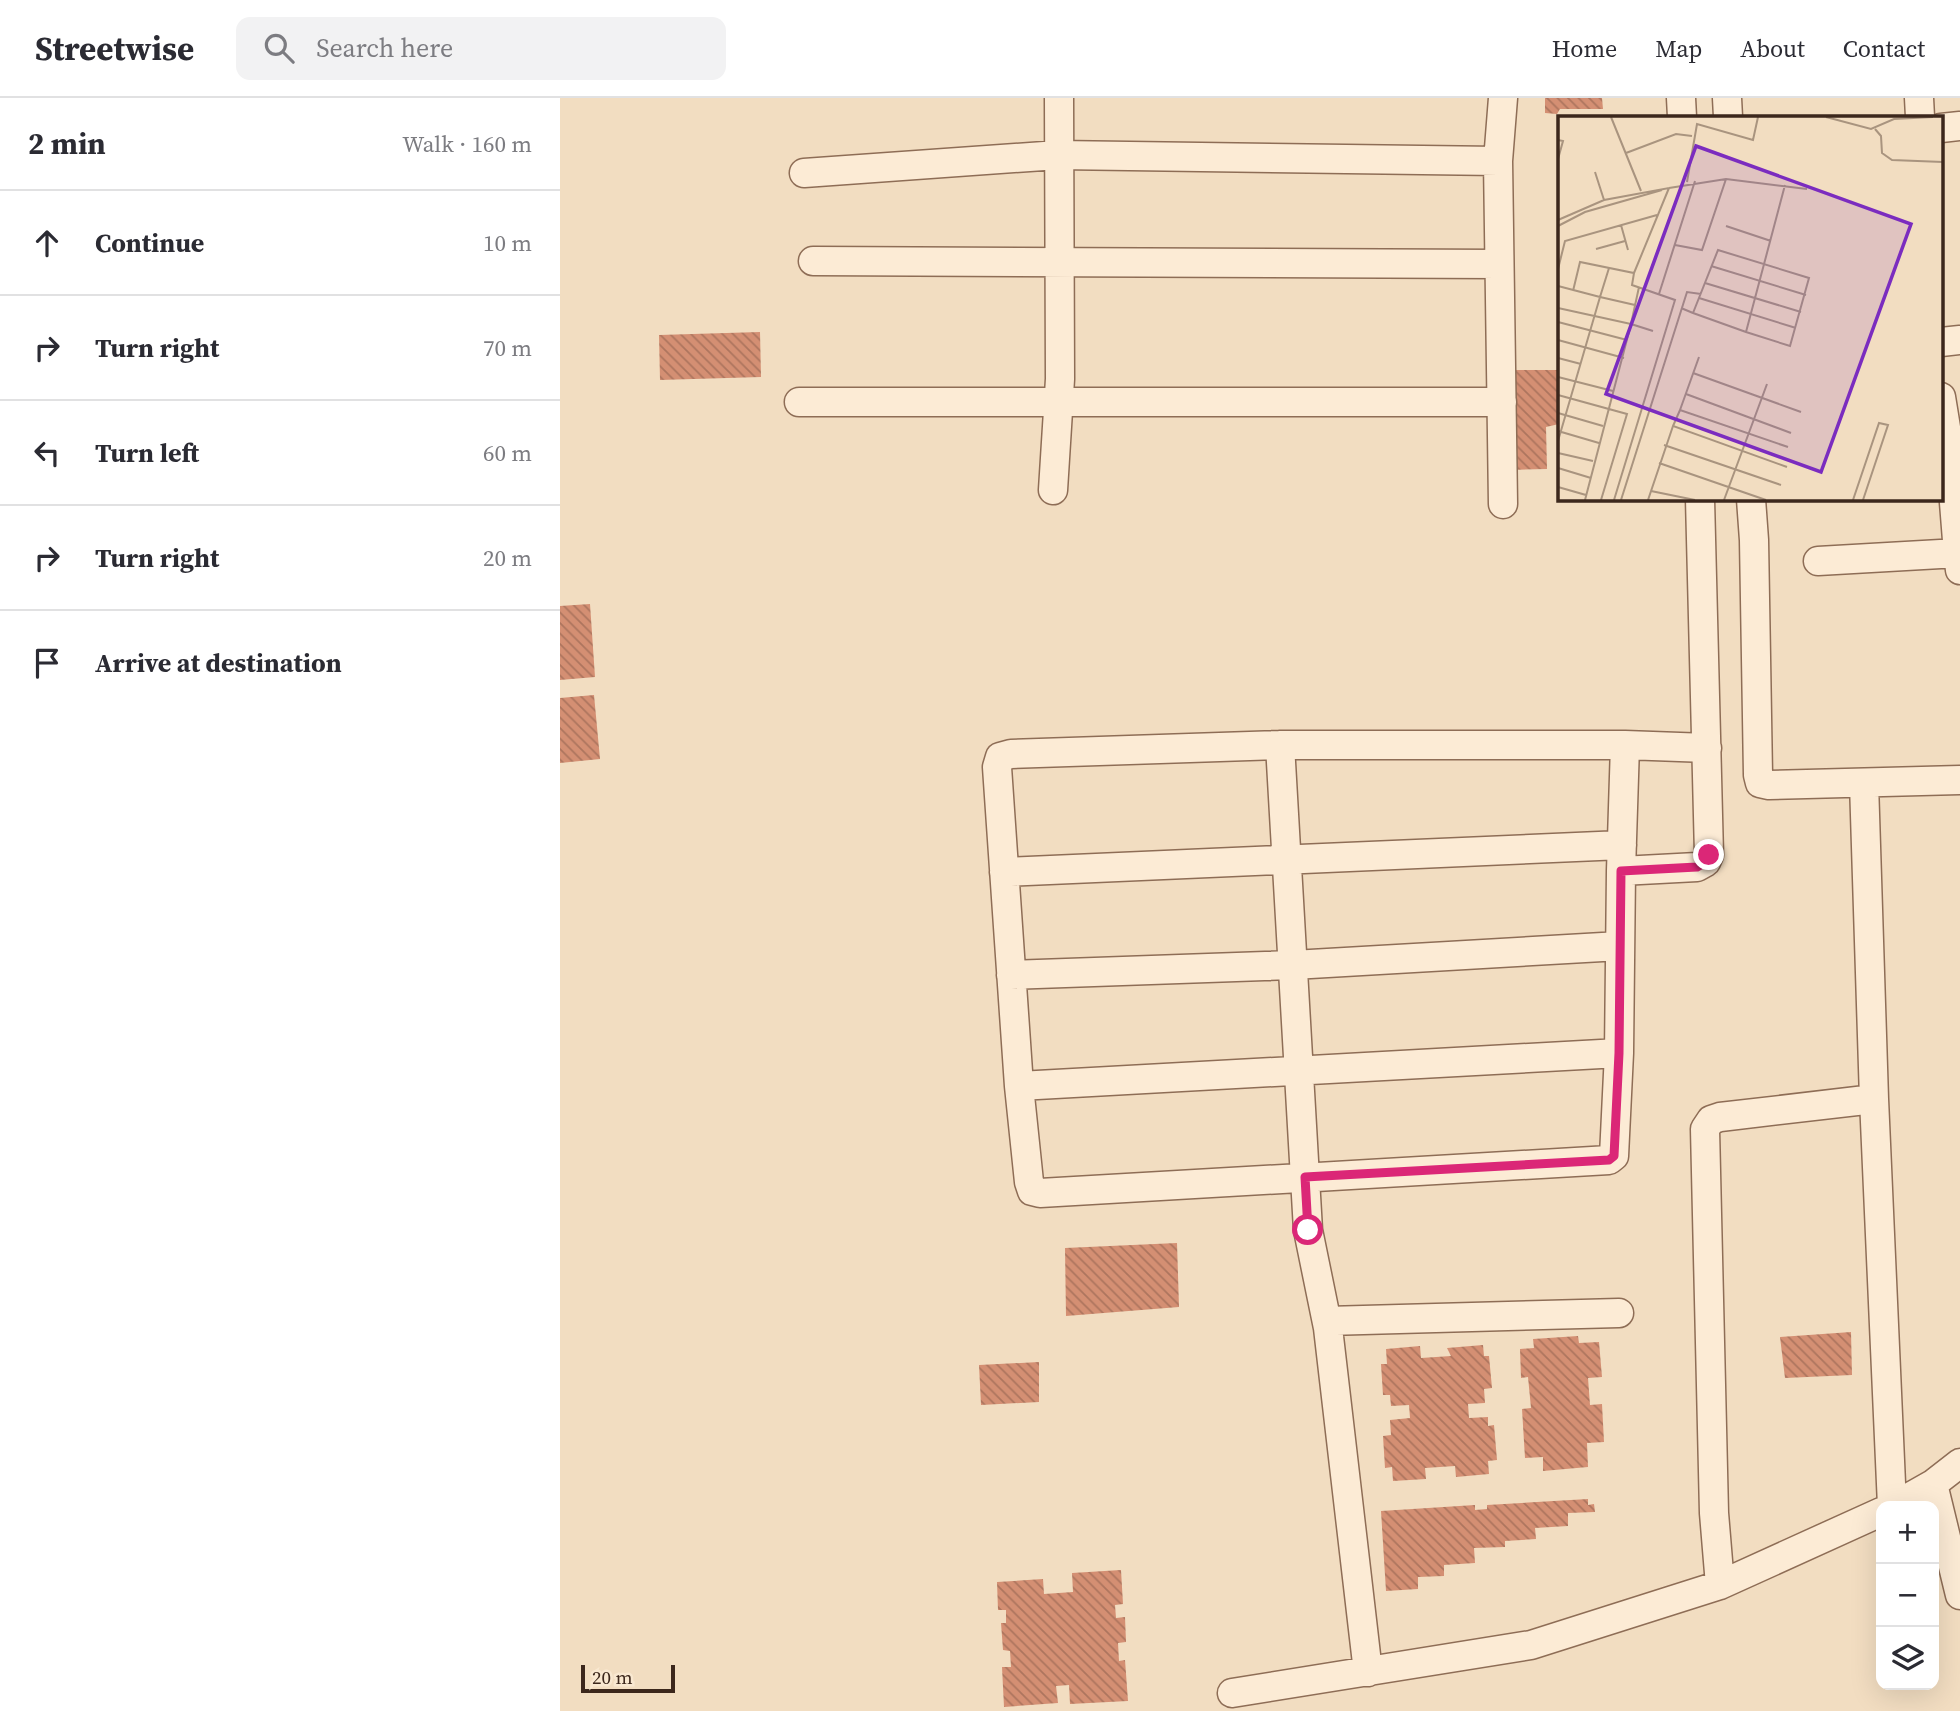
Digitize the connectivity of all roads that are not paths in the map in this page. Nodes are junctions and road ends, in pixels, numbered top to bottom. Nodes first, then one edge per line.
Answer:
1 (1059, 98) edge
2 (1503, 98) edge
3 (1681, 98) edge
4 (1727, 98) edge
5 (1919, 98) edge
6 (1682, 116) edge
7 (1728, 116) edge
8 (1920, 116) edge
9 (1960, 127) edge
10 (1942, 128) edge
11 (1058, 155) junction
12 (1499, 161) junction
13 (804, 173) dead end
14 (813, 261) dead end
15 (1059, 262) junction
16 (1499, 264) junction
17 (1960, 340) edge
18 (1942, 342) edge
19 (1942, 401) edge
20 (799, 402) dead end
21 (1502, 402) junction
22 (1058, 403) junction
23 (1955, 452) edge
24 (1053, 490) dead end
25 (1700, 500) edge
26 (1751, 500) edge
27 (1503, 504) dead end
28 (1959, 559) edge
29 (1818, 561) dead end
30 (1280, 745) junction
31 (1625, 745) junction
32 (1707, 748) junction
33 (1960, 780) edge
34 (1864, 783) junction
35 (1621, 858) junction
36 (1286, 859) junction
37 (1004, 872) junction
38 (1620, 946) junction
39 (1293, 965) junction
40 (1011, 975) junction
41 (1619, 1053) junction
42 (1299, 1070) junction
43 (1019, 1086) junction
44 (1874, 1099) junction
45 (1305, 1177) junction
46 (1619, 1313) dead end
47 (1327, 1321) junction
48 (1960, 1463) edge
49 (1933, 1484) junction
50 (1893, 1501) edge
51 (1902, 1501) edge
52 (1876, 1514) edge
53 (1720, 1585) junction
54 (1960, 1595) edge
55 (1368, 1672) junction
56 (1232, 1693) dead end

1 - 11 street
2 - 12 street
3 - 6 street
4 - 7 street
5 - 8 street
9 - 10 street
11 - 12 street
11 - 13 street
11 - 15 street
12 - 16 street
14 - 15 street
15 - 16 street
15 - 22 street
16 - 21 street
17 - 18 street
19 - 23 street
20 - 22 street
21 - 22 street
21 - 27 street
22 - 24 street
23 - 28 street
25 - 32 street
26 - 34 street
28 - 29 street
30 - 31 street
30 - 36 street
30 - 37 street
31 - 32 street
31 - 35 street
32 - 35 street
33 - 34 street
34 - 44 street
35 - 36 street
35 - 38 street
36 - 37 street
36 - 39 street
37 - 40 street
38 - 39 street
38 - 41 street
39 - 40 street
39 - 42 street
40 - 43 street
41 - 42 street
41 - 45 street
42 - 43 street
42 - 45 street
43 - 45 street
44 - 50 street
44 - 53 street
45 - 47 street
46 - 47 street
47 - 55 street
48 - 49 street
49 - 51 street
49 - 54 street
52 - 53 street
53 - 55 street
55 - 56 street

